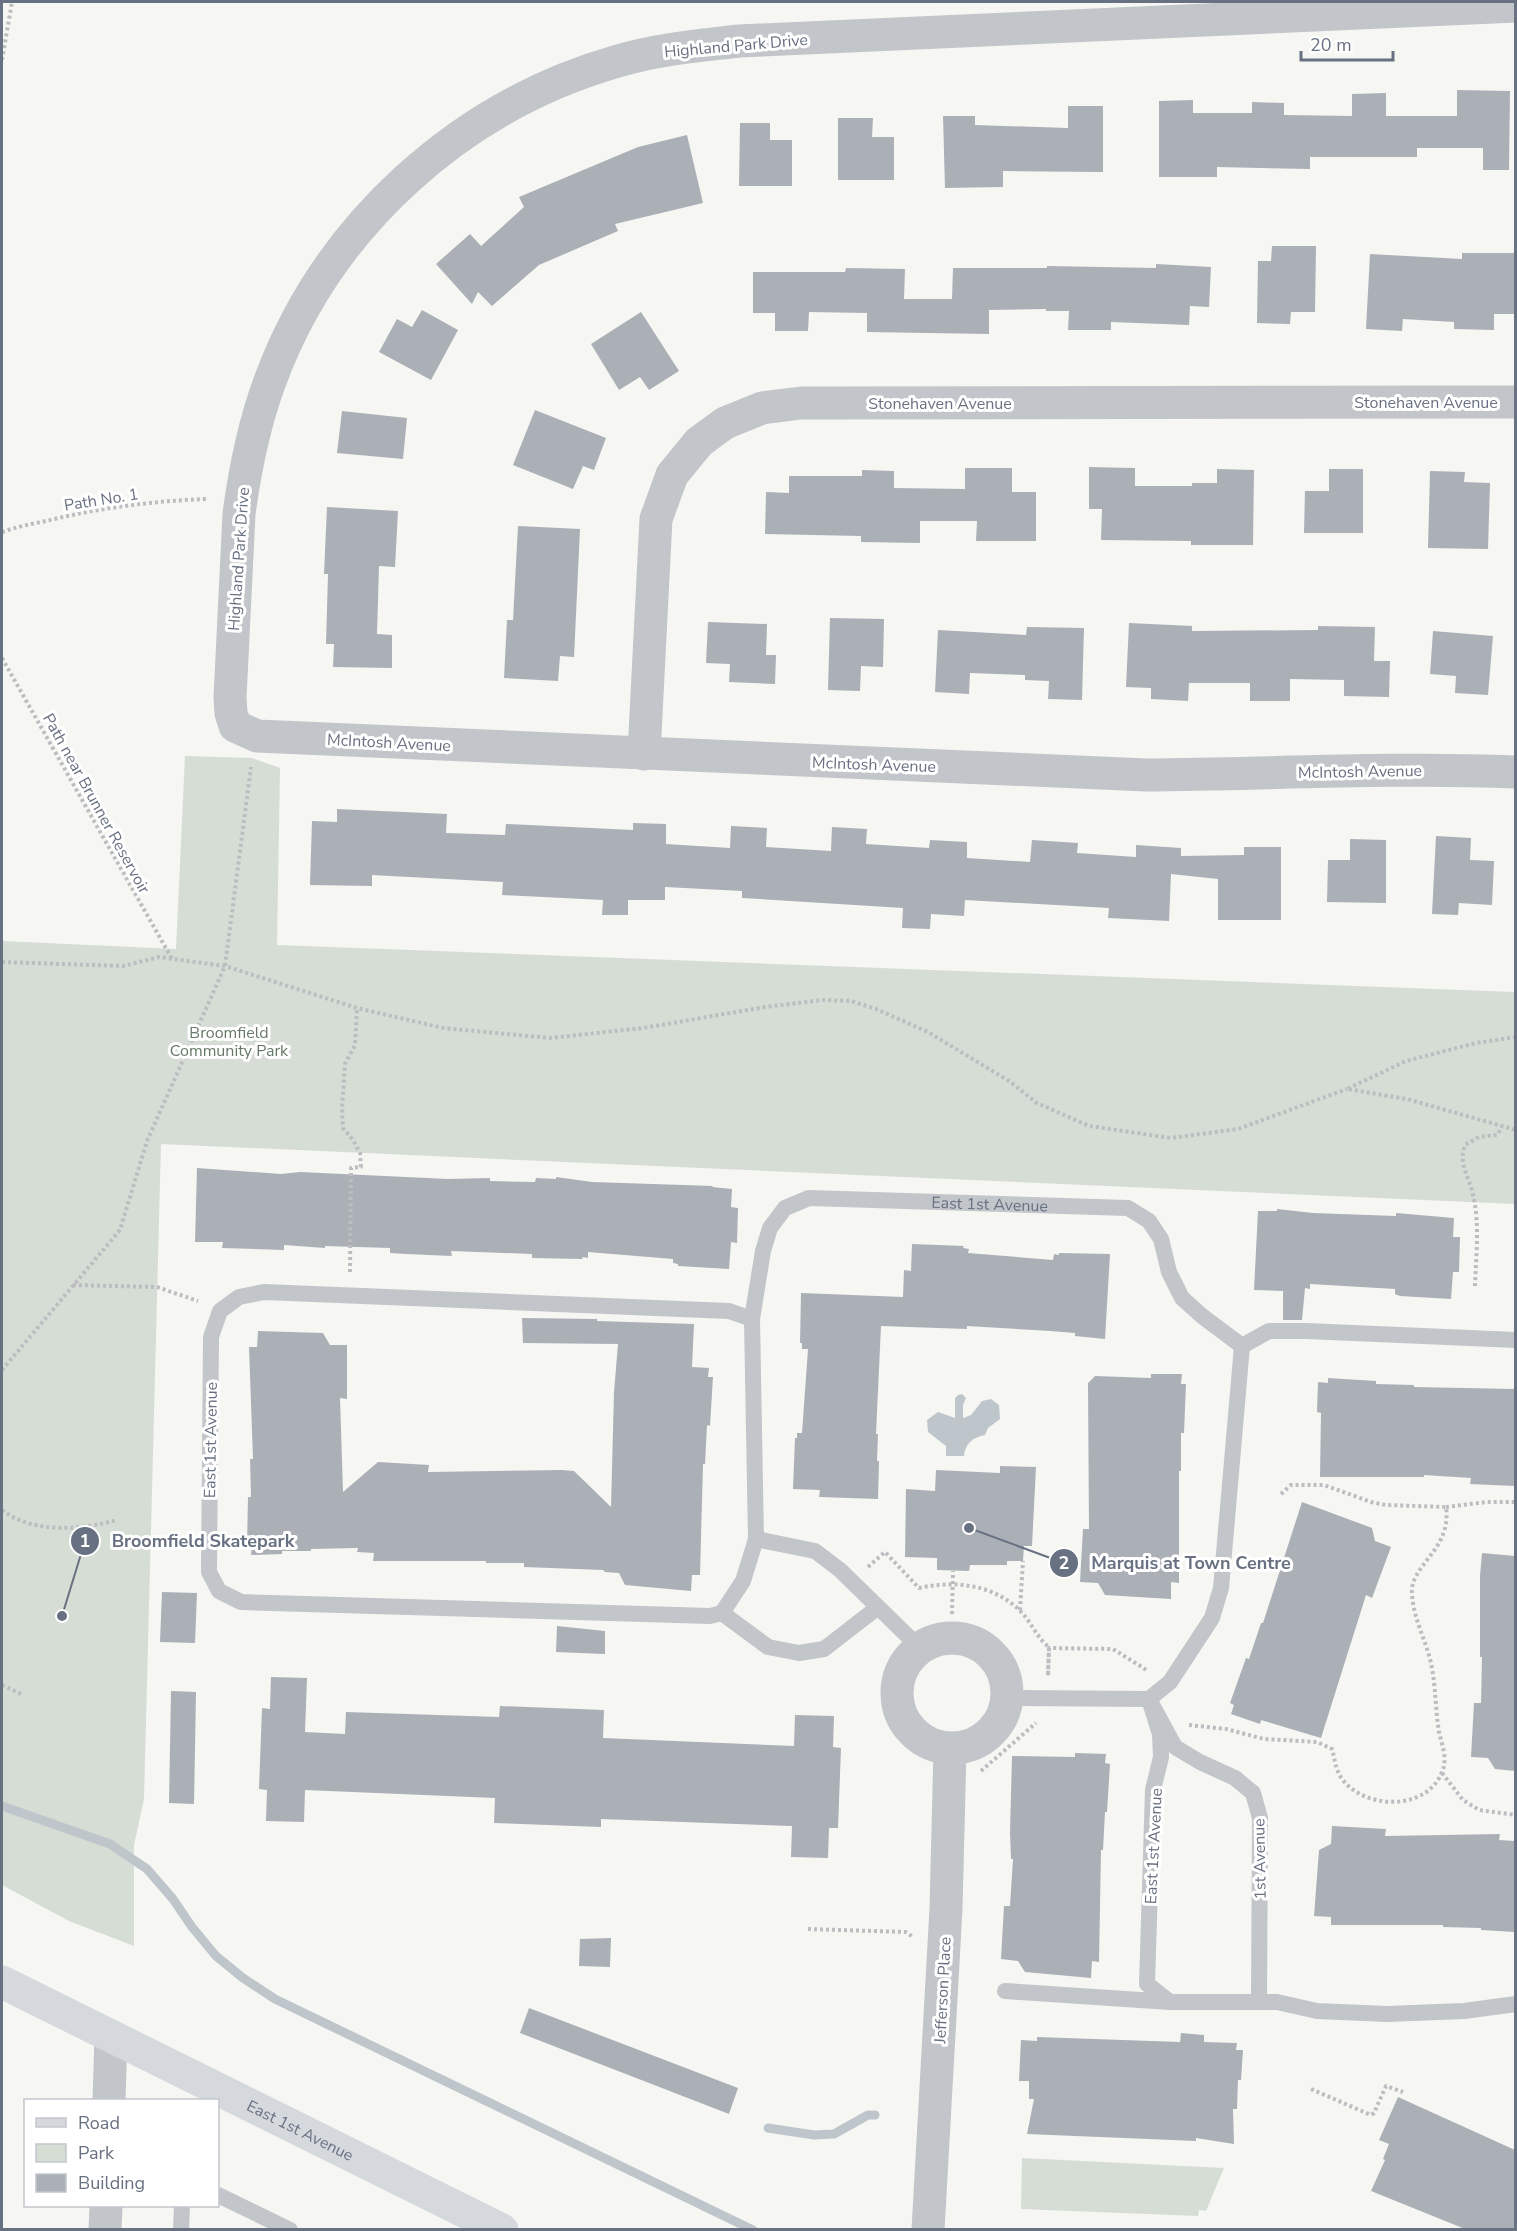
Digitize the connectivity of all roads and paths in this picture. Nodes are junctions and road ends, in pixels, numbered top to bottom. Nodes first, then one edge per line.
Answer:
1 (12, 2) edge
2 (1515, 6) edge
3 (2, 60) edge
4 (1515, 402) edge
5 (206, 499) dead end
6 (2, 532) edge
7 (2, 658) edge
8 (235, 726) joint
9 (644, 754) junction
10 (252, 758) dead end
11 (1515, 772) edge
12 (172, 959) junction
13 (2, 962) edge
14 (225, 966) junction
15 (357, 1008) junction
16 (1515, 1037) edge
17 (1347, 1089) junction
18 (1502, 1127) junction
19 (1515, 1130) edge
20 (73, 1285) junction
21 (1475, 1286) dead end
22 (350, 1296) junction
23 (220, 1311) junction
24 (752, 1319) junction
25 (1515, 1340) edge
26 (1242, 1346) junction
27 (2, 1370) edge
28 (1280, 1495) dead end
29 (1515, 1502) edge
30 (1446, 1507) junction
31 (2, 1510) edge
32 (117, 1520) dead end
33 (756, 1539) junction
34 (1023, 1562) dead end
35 (953, 1571) dead end
36 (853, 1582) junction
37 (952, 1584) junction
38 (877, 1608) junction
39 (1020, 1611) junction
40 (722, 1613) junction
41 (952, 1614) dead end
42 (920, 1648) junction
43 (1149, 1672) dead end
44 (2, 1686) edge
45 (23, 1695) dead end
46 (1007, 1698) junction
47 (1149, 1699) junction
48 (1181, 1722) dead end
49 (950, 1749) junction
50 (1442, 1773) junction
51 (1515, 1815) edge
52 (808, 1929) dead end
53 (918, 1940) dead end
54 (2, 1982) edge
55 (1005, 1991) dead end
56 (1170, 2002) junction
57 (1260, 2002) junction
58 (1515, 2004) edge
59 (111, 2037) junction
60 (1311, 2089) dead end
61 (1403, 2092) dead end
62 (109, 2099) edge
63 (219, 2195) edge
64 (106, 2207) edge
65 (182, 2207) edge
66 (105, 2229) edge
67 (181, 2229) edge
68 (290, 2229) edge
69 (502, 2229) edge
70 (928, 2229) edge

1 - 3 path
2 - 8 street, Highland Park Drive
4 - 9 street, Stonehaven Avenue
5 - 6 path, Path No. 1
7 - 12 path, Path near Brunner Reservoir
8 - 9 street, McIntosh Avenue
9 - 11 street, McIntosh Avenue
10 - 14 path
12 - 13 path
12 - 14 path
14 - 15 path
14 - 20 path
15 - 17 path
15 - 22 path
16 - 17 path
17 - 18 path
18 - 19 path
18 - 21 path
20 - 23 path
20 - 27 path
22 - 23 lane
22 - 24 lane
23 - 40 lane, East 1st Avenue
24 - 26 lane, East 1st Avenue
24 - 33 lane, East 1st Avenue
25 - 26 lane
26 - 47 lane
28 - 30 path
29 - 30 path
30 - 50 path
31 - 32 path
33 - 36 lane
33 - 40 lane, East 1st Avenue
34 - 39 path
35 - 37 path
36 - 37 path
36 - 38 lane
37 - 39 path
37 - 41 path
38 - 40 lane
38 - 42 lane
39 - 43 path
42 - 46 street
42 - 49 street
44 - 45 path
46 - 47 lane
46 - 49 street
47 - 56 lane, East 1st Avenue
47 - 57 lane, 1st Avenue
48 - 50 path
49 - 70 street, Jefferson Place
50 - 51 path
52 - 53 path
54 - 59 street, East 1st Avenue
55 - 56 lane
56 - 57 lane
57 - 58 lane
59 - 62 street
59 - 69 street, East 1st Avenue
60 - 61 path
63 - 68 lane
64 - 66 street
65 - 67 lane

